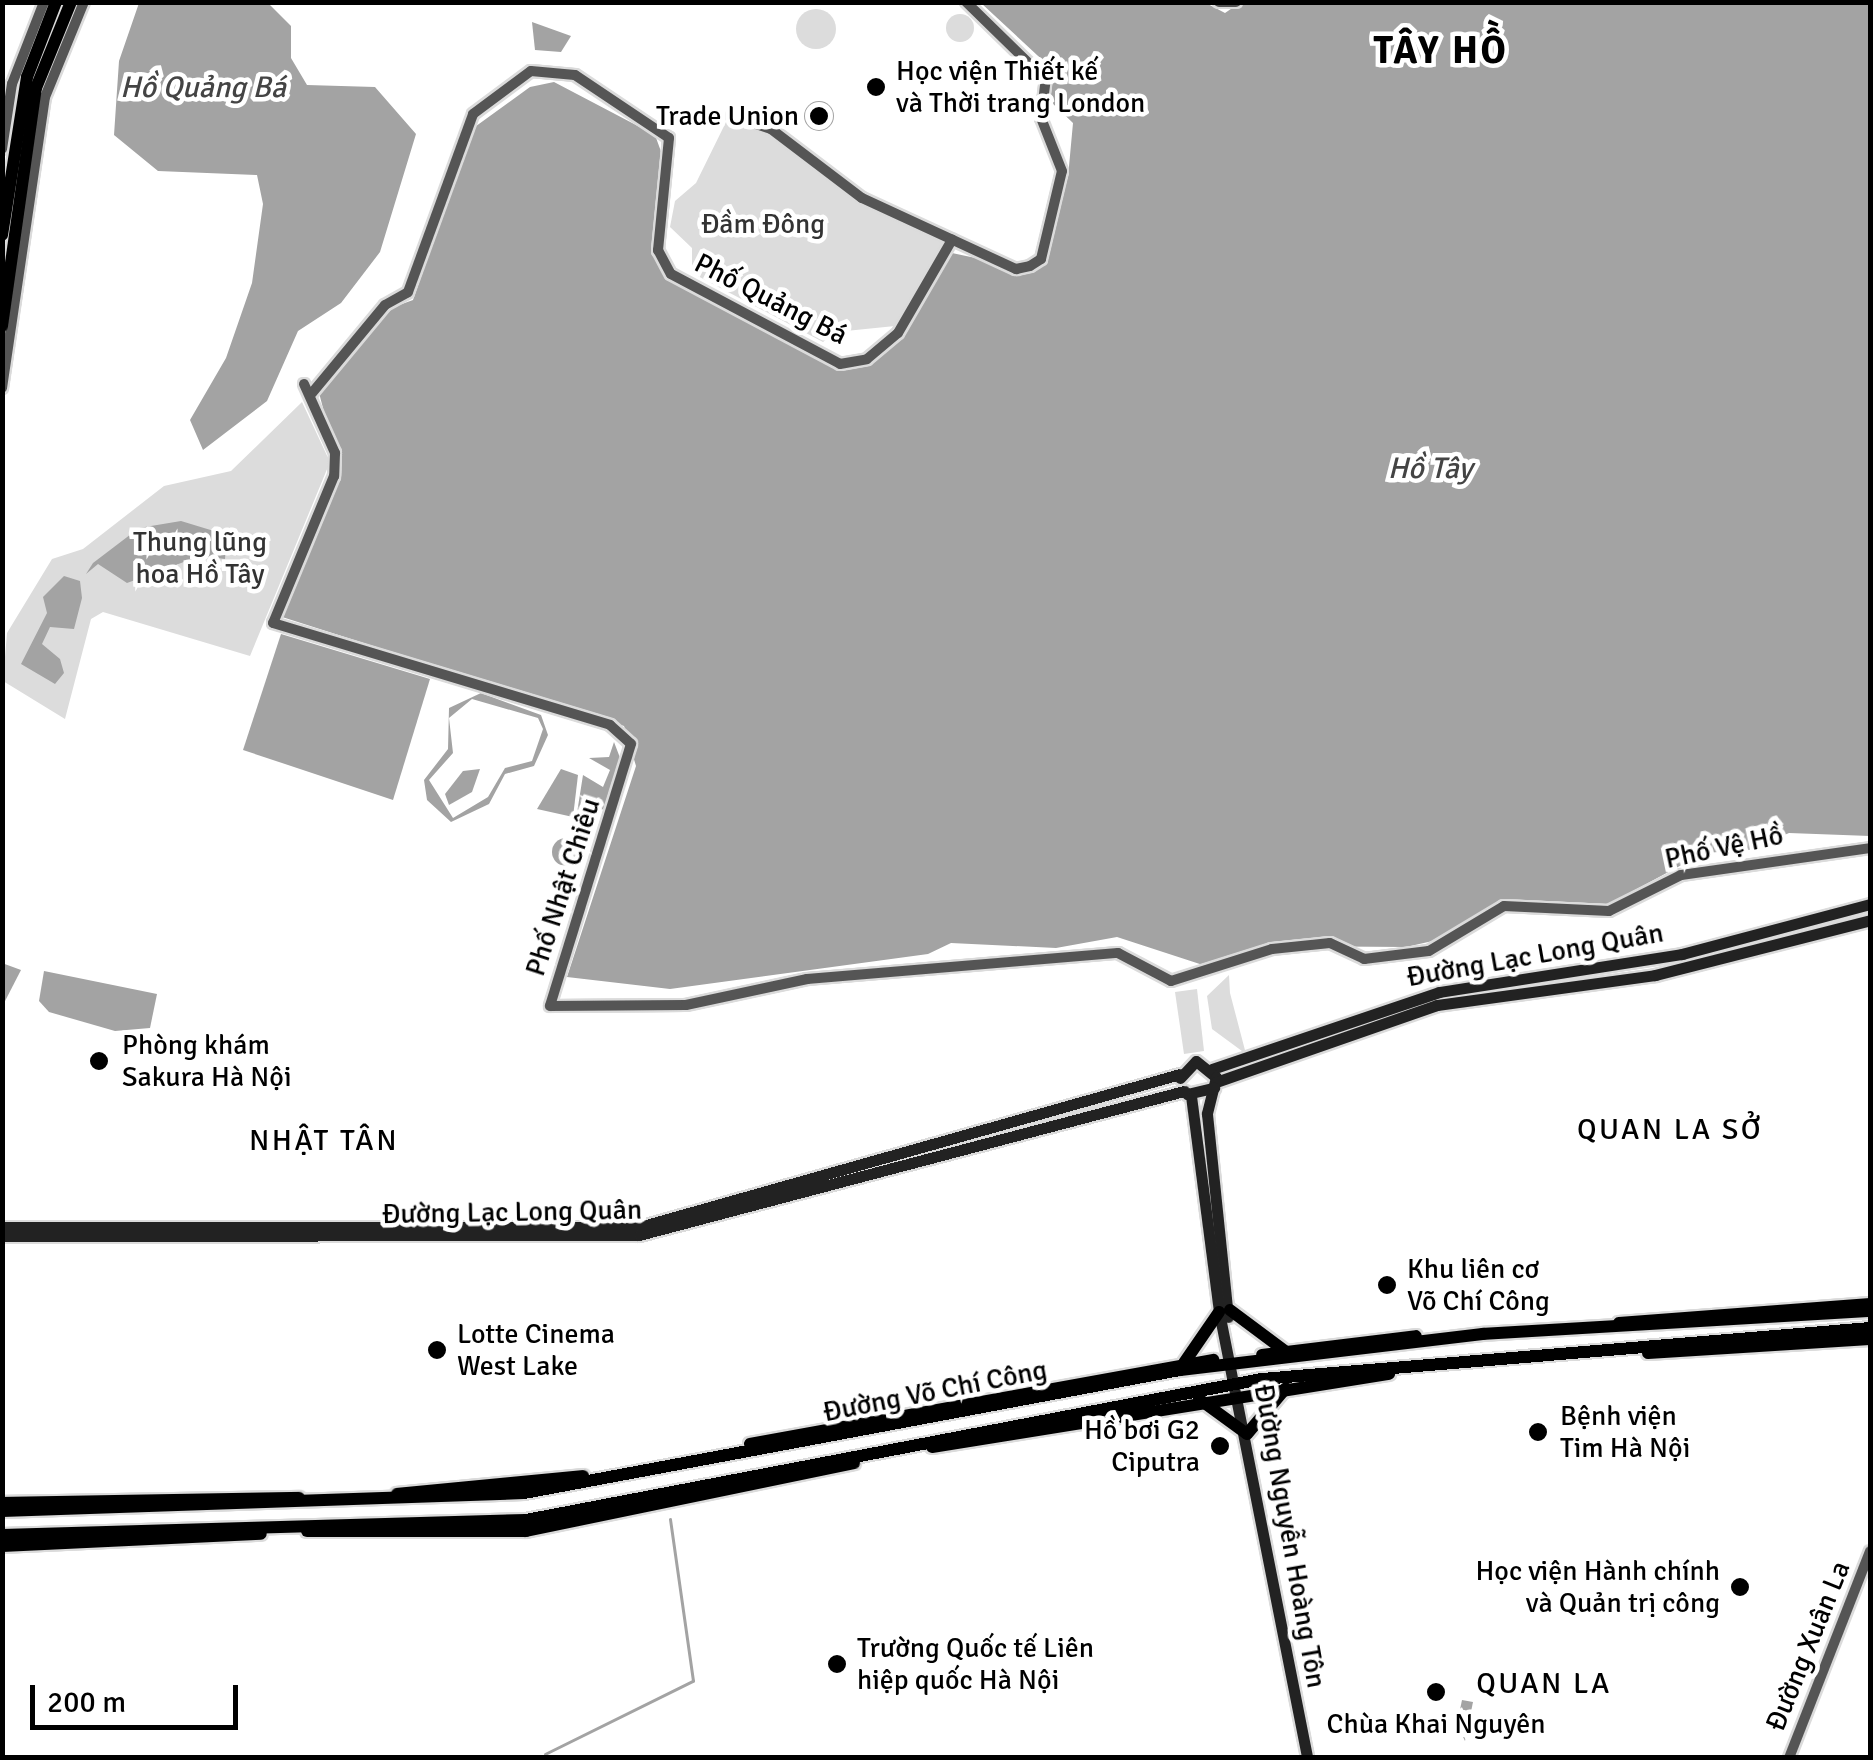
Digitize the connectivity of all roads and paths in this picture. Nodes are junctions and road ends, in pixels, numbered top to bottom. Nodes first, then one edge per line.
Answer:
1 (44, 2) edge
2 (56, 2) edge
3 (71, 2) edge
4 (84, 2) edge
5 (966, 2) edge
6 (1218, 2) edge
7 (1236, 2) edge
8 (732, 116) dead end
9 (2, 149) edge
10 (7, 232) edge
11 (952, 240) junction
12 (2, 326) edge
13 (2, 388) edge
14 (273, 623) joint
15 (1870, 848) edge
16 (1870, 904) edge
17 (1870, 920) edge
18 (1201, 973) joint
19 (1180, 1074) junction
20 (1214, 1079) junction
21 (1188, 1093) junction
22 (2, 1226) edge
23 (2, 1236) edge
24 (1870, 1307) edge
25 (1225, 1315) junction
26 (1870, 1328) edge
27 (1797, 1331) junction
28 (1483, 1334) junction
29 (1870, 1339) edge
30 (1779, 1344) junction
31 (1285, 1351) junction
32 (1233, 1362) junction
33 (1184, 1363) junction
34 (1210, 1363) junction
35 (1266, 1384) junction
36 (1288, 1386) junction
37 (1238, 1388) junction
38 (1198, 1399) junction
39 (1247, 1434) junction
40 (932, 1447) junction
41 (644, 1470) junction
42 (299, 1498) junction
43 (2, 1503) edge
44 (2, 1512) edge
45 (261, 1534) junction
46 (2, 1535) edge
47 (2, 1546) edge
48 (1870, 1551) edge
49 (1306, 1758) edge
50 (1788, 1758) edge

1 - 9 street
2 - 10 main road
3 - 10 main road
4 - 13 street
5 - 11 street
6 - 7 street
8 - 11 street
10 - 12 main road
11 - 14 street, Phố Quảng Bá
14 - 18 street, Phố Nhật Chiêu
15 - 18 street, Phố Vệ Hồ
16 - 20 main road, Đường Lạc Long Quân
17 - 20 main road, Đường Lạc Long Quân
19 - 20 main road, Đường Lạc Long Quân
19 - 21 main road, Đường Nguyễn Hoàng Tôn
19 - 22 main road, Đường Lạc Long Quân
20 - 21 main road, Đường Lạc Long Quân
20 - 25 main road, Đường Nguyễn Hoàng Tôn
21 - 23 main road, Đường Lạc Long Quân
21 - 25 main road, Đường Nguyễn Hoàng Tôn
24 - 28 main road, Đường Võ Chí Công
25 - 31 main road
25 - 32 main road, Đường Nguyễn Hoàng Tôn
25 - 33 main road
26 - 27 main road, Đường Võ Chí Công
27 - 30 main road
27 - 35 main road, Đường Võ Chí Công
28 - 31 main road, Đường Võ Chí Công
28 - 32 main road, Đường Võ Chí Công
29 - 30 main road, Đường Võ Chí Công
30 - 36 main road, Đường Võ Chí Công
31 - 32 main road, Đường Võ Chí Công
32 - 34 main road, Đường Võ Chí Công
32 - 37 main road, Đường Nguyễn Hoàng Tôn
33 - 34 main road, Đường Võ Chí Công
33 - 41 main road, Đường Võ Chí Công
34 - 41 main road, Đường Võ Chí Công
35 - 36 main road, Đường Võ Chí Công
35 - 37 main road, Đường Võ Chí Công
36 - 39 main road
37 - 38 main road, Đường Võ Chí Công
37 - 39 main road, Đường Nguyễn Hoàng Tôn
37 - 40 main road, Đường Võ Chí Công
38 - 39 main road
38 - 40 main road, Đường Võ Chí Công
39 - 49 main road, Đường Nguyễn Hoàng Tôn
40 - 45 main road, Đường Võ Chí Công
41 - 42 main road, Đường Võ Chí Công
42 - 43 main road, Đường Võ Chí Công
42 - 44 main road, Đường Võ Chí Công
45 - 46 main road, Đường Võ Chí Công
45 - 47 main road, Đường Võ Chí Công
48 - 50 street, Đường Xuân La

